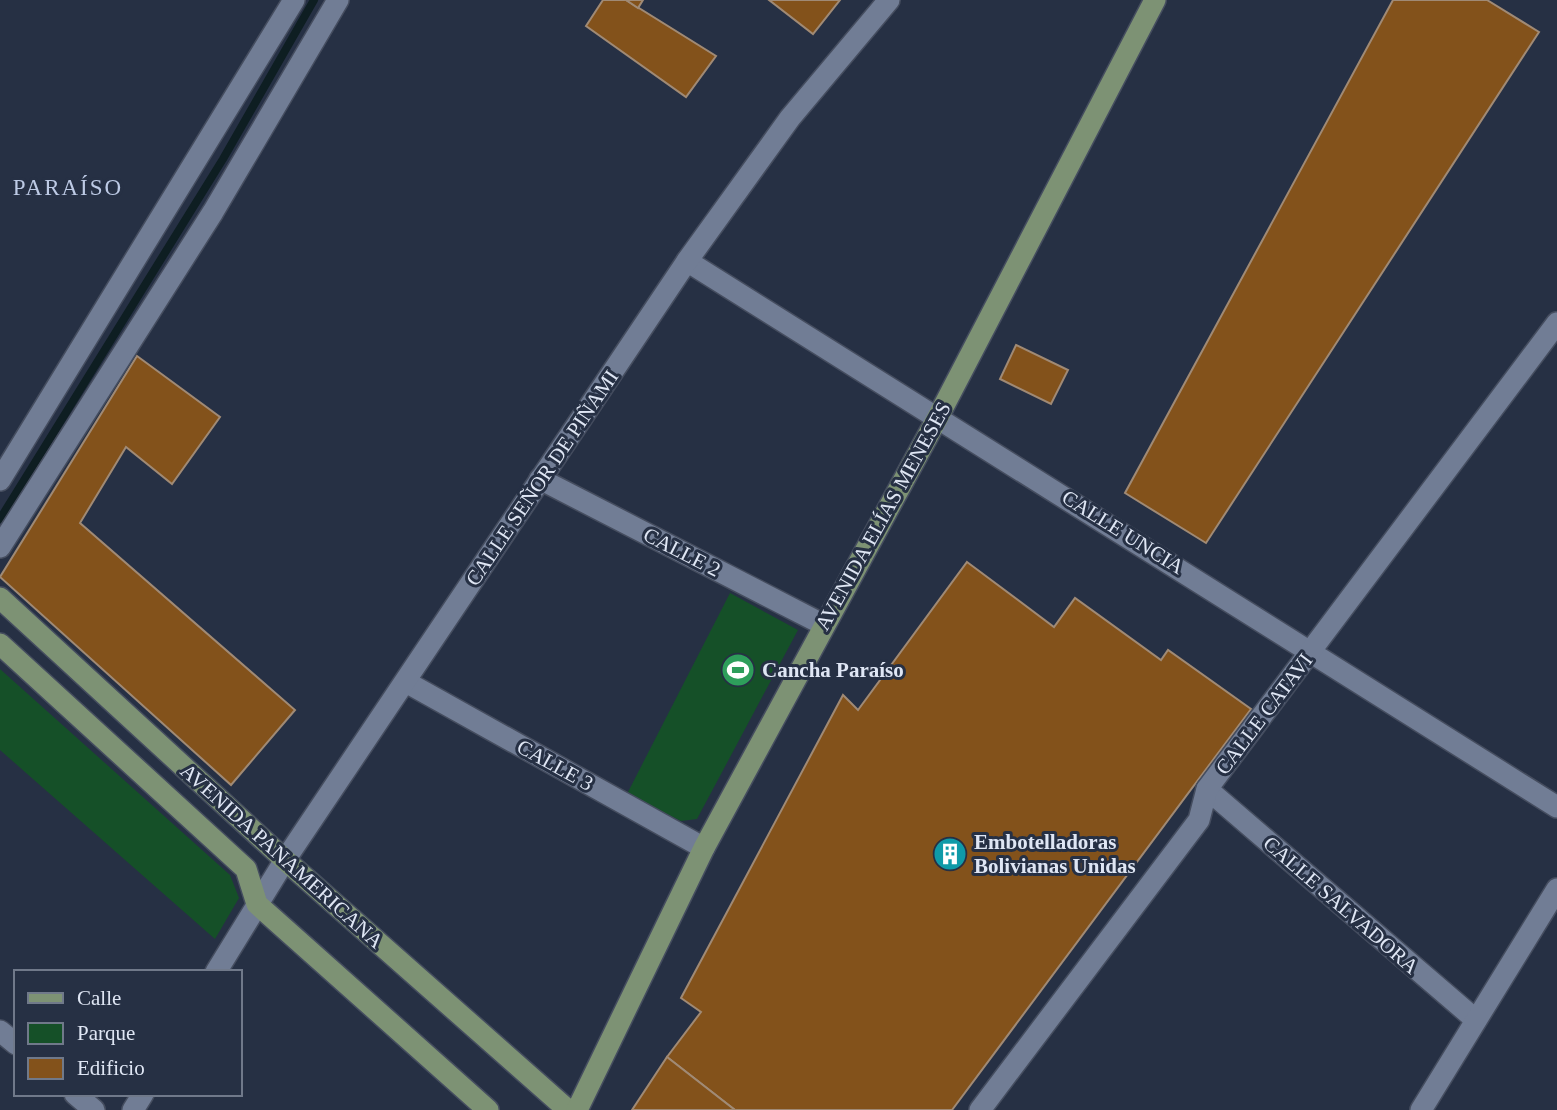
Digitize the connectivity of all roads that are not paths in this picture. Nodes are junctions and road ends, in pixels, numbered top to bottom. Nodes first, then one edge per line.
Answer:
1 (294, 0) edge
2 (338, 0) edge
3 (889, 0) edge
4 (1155, 0) edge
5 (687, 261) junction
6 (1557, 323) edge
7 (937, 417) junction
8 (0, 480) edge
9 (540, 480) junction
10 (0, 547) edge
11 (0, 598) edge
12 (824, 625) junction
13 (0, 645) edge
14 (1312, 651) junction
15 (406, 682) junction
16 (1207, 789) junction
17 (1557, 807) edge
18 (704, 848) junction
19 (285, 860) junction
20 (1557, 889) edge
21 (257, 904) junction
22 (217, 970) edge
23 (1476, 1020) junction
24 (0, 1031) edge
25 (14, 1042) edge
26 (77, 1096) edge
27 (94, 1110) edge
28 (488, 1110) edge
29 (568, 1110) edge
30 (578, 1110) edge
31 (980, 1110) edge
32 (1422, 1110) edge

1 - 8 street
2 - 10 street
3 - 5 street, CALLE SEÑOR DE PIÑAMI
4 - 7 main road, AVENIDA ELÍAS MENESES
5 - 7 street, CALLE UNCIA
5 - 9 street, CALLE SEÑOR DE PIÑAMI
6 - 14 street, CALLE CATAVI
7 - 12 main road, AVENIDA ELÍAS MENESES
7 - 14 street, CALLE UNCIA
9 - 12 street, CALLE 2
9 - 15 street, CALLE SEÑOR DE PIÑAMI
11 - 19 main road, AVENIDA PANAMERICANA
12 - 18 main road, AVENIDA ELÍAS MENESES
13 - 21 main road, AVENIDA PANAMERICANA
14 - 16 street, CALLE CATAVI
14 - 17 street, CALLE UNCIA
15 - 18 street, CALLE 3
15 - 19 street, CALLE SEÑOR DE PIÑAMI
16 - 23 street, CALLE SALVADORA
16 - 31 street, CALLE CATAVI
18 - 30 main road, AVENIDA ELÍAS MENESES
19 - 21 street, CALLE SEÑOR DE PIÑAMI
19 - 29 main road, AVENIDA PANAMERICANA
20 - 23 street
21 - 22 street, CALLE SEÑOR DE PIÑAMI
21 - 28 main road
23 - 32 street
24 - 25 street
26 - 27 street

